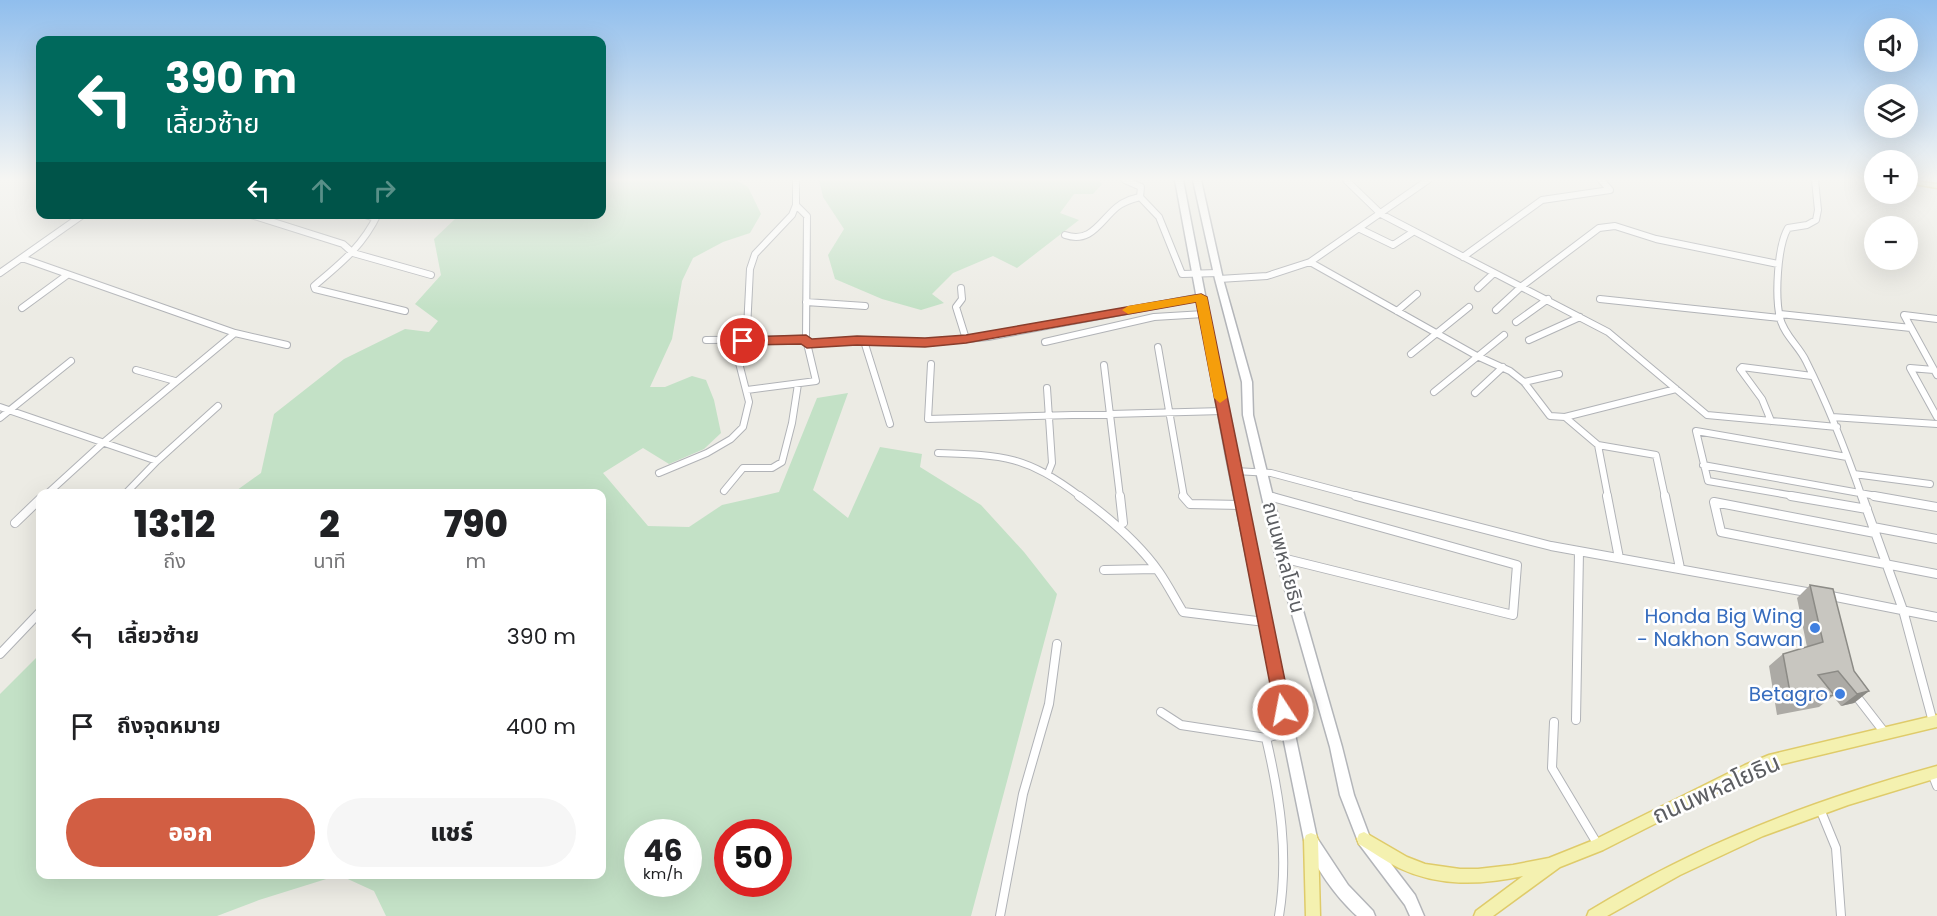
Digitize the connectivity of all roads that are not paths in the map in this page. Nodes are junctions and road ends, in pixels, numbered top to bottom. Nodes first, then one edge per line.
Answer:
1 (72, 223) edge
2 (279, 223) edge
3 (374, 223) edge
4 (784, 223) edge
5 (807, 223) edge
6 (1102, 223) edge
7 (1161, 223) edge
8 (1187, 223) edge
9 (1206, 223) edge
10 (1368, 223) edge
11 (1397, 223) edge
12 (1510, 223) edge
13 (1813, 223) edge
14 (1360, 229) junction
15 (1413, 232) junction
16 (1065, 235) dead end
17 (353, 254) junction
18 (1463, 256) junction
19 (22, 258) junction
20 (1310, 262) junction
21 (1778, 264) junction
22 (0, 273) edge
23 (1494, 273) junction
24 (1197, 274) junction
25 (67, 275) junction
26 (430, 275) dead end
27 (1218, 276) junction
28 (1522, 286) junction
29 (961, 288) dead end
30 (1478, 288) dead end
31 (1417, 294) dead end
32 (1201, 297) junction
33 (1548, 299) junction
34 (1600, 299) dead end
35 (806, 302) junction
36 (865, 306) dead end
37 (1469, 307) dead end
38 (22, 308) dead end
39 (1496, 310) dead end
40 (405, 311) dead end
41 (1397, 311) junction
42 (1204, 314) junction
43 (1780, 316) junction
44 (1580, 317) junction
45 (1937, 319) edge
46 (1516, 322) dead end
47 (1911, 328) junction
48 (235, 333) junction
49 (1437, 334) junction
50 (1504, 335) dead end
51 (966, 339) junction
52 (706, 340) dead end
53 (1529, 340) dead end
54 (743, 341) junction
55 (864, 341) junction
56 (807, 342) junction
57 (1045, 342) dead end
58 (287, 345) dead end
59 (1158, 347) dead end
60 (1411, 354) dead end
61 (1477, 356) junction
62 (71, 361) dead end
63 (931, 364) dead end
64 (1104, 365) dead end
65 (1503, 367) junction
66 (136, 370) dead end
67 (1936, 372) edge
68 (1559, 374) dead end
69 (1812, 376) junction
70 (175, 381) junction
71 (1524, 382) junction
72 (798, 384) junction
73 (1047, 387) dead end
74 (1676, 389) junction
75 (747, 390) junction
76 (1434, 393) dead end
77 (1475, 393) dead end
78 (218, 406) dead end
79 (0, 407) edge
80 (10, 410) junction
81 (1169, 411) junction
82 (1223, 411) junction
83 (1108, 415) junction
84 (1051, 416) junction
85 (1565, 417) junction
86 (1832, 417) junction
87 (1937, 417) edge
88 (0, 418) edge
89 (1771, 421) junction
90 (890, 424) dead end
91 (1937, 424) edge
92 (1837, 427) junction
93 (104, 442) junction
94 (1598, 445) junction
95 (938, 453) dead end
96 (1847, 457) junction
97 (157, 461) junction
98 (1703, 465) junction
99 (1235, 471) junction
100 (1262, 471) junction
101 (659, 473) dead end
102 (1048, 473) junction
103 (1854, 474) junction
104 (1930, 484) dead end
105 (52, 489) edge
106 (130, 489) edge
107 (724, 491) dead end
108 (1861, 494) junction
109 (1268, 495) junction
110 (36, 503) edge
111 (1242, 505) junction
112 (1937, 507) edge
113 (1866, 509) junction
114 (15, 523) dead end
115 (1123, 523) dead end
116 (1874, 530) junction
117 (1937, 539) edge
118 (1579, 552) junction
119 (1282, 558) junction
120 (1619, 558) junction
121 (1886, 564) junction
122 (1156, 568) junction
123 (1680, 568) junction
124 (1104, 570) dead end
125 (1937, 574) edge
126 (1824, 595) junction
127 (1827, 606) edge
128 (1903, 610) junction
129 (36, 616) edge
130 (1937, 617) edge
131 (1265, 622) junction
132 (1057, 644) dead end
133 (0, 654) edge
134 (1845, 682) edge
135 (1161, 712) dead end
136 (1576, 720) dead end
137 (1935, 721) edge
138 (1554, 722) dead end
139 (1287, 732) junction
140 (1886, 733) junction
141 (1266, 738) junction
142 (1935, 777) edge
143 (1820, 809) junction
144 (1364, 839) junction
145 (1311, 840) junction
146 (1598, 845) junction
147 (1555, 862) junction
148 (1000, 916) edge
149 (1279, 916) edge
150 (1313, 916) edge
151 (1368, 916) edge
152 (1417, 916) edge
153 (1481, 916) edge
154 (1594, 916) edge
155 (1841, 916) edge

1 - 19 street
2 - 17 street
3 - 17 street
4 - 54 street
5 - 35 street
6 - 16 street
7 - 24 street
8 - 24 main road, ถนนพหลโยธิน
9 - 27 main road, ถนนพหลโยธิน
10 - 14 street
11 - 15 street
12 - 18 street
13 - 21 street
14 - 15 street
14 - 20 street
15 - 18 street
17 - 26 street
17 - 40 street
18 - 23 street
19 - 22 street
19 - 25 street
20 - 27 street
20 - 41 street
21 - 28 street
21 - 43 street
23 - 28 street
23 - 30 street
24 - 27 street
24 - 32 main road, ถนนพหลโยธิน
25 - 38 street
25 - 48 street
27 - 100 main road, ถนนพหลโยธิน
28 - 33 street
28 - 39 street
29 - 51 street
31 - 41 street
32 - 42 main road, ถนนพหลโยธิน
32 - 51 street
33 - 44 street
33 - 46 street
34 - 43 street
35 - 36 street
35 - 56 street
37 - 49 street
41 - 49 street
42 - 57 street
42 - 82 main road, ถนนพหลโยธิน
43 - 47 street
43 - 69 street
44 - 53 street
44 - 74 street
45 - 47 street
47 - 67 street
48 - 58 street
48 - 70 street
49 - 60 street
49 - 61 street
50 - 61 street
51 - 55 street
52 - 54 street
54 - 56 street
54 - 75 street
55 - 56 street
55 - 90 street
56 - 72 street
59 - 81 street
61 - 65 street
61 - 76 street
62 - 80 street
63 - 84 street
64 - 83 street
65 - 71 street
65 - 77 street
66 - 70 street
67 - 87 street
68 - 71 street
69 - 86 street
69 - 89 street
70 - 93 street
71 - 85 street
72 - 75 street
72 - 107 street
73 - 84 street
74 - 85 street
74 - 89 street
75 - 101 street
78 - 97 street
79 - 80 street
80 - 88 street
80 - 93 street
81 - 82 street
81 - 83 street
81 - 111 street
82 - 99 main road, ถนนพหลโยธิน
83 - 84 street
83 - 115 street
84 - 102 street
85 - 94 street
86 - 91 street
86 - 92 street
89 - 92 street
92 - 96 street
93 - 97 street
93 - 105 street
94 - 120 street
94 - 123 street
95 - 102 street
96 - 98 street
96 - 103 street
97 - 106 street
98 - 108 street
98 - 113 street
99 - 100 street
99 - 111 main road, ถนนพหลโยธิน
100 - 109 main road, ถนนพหลโยธิน
100 - 118 street
102 - 122 street
103 - 104 street
103 - 108 street
108 - 112 street
108 - 113 street
109 - 119 main road, ถนนพหลโยธิน
109 - 119 street
110 - 114 street
111 - 131 main road, ถนนพหลโยธิน
113 - 116 street
116 - 117 street
116 - 121 street
116 - 121 street
118 - 120 street
118 - 136 street
119 - 144 main road, ถนนพหลโยธิน
120 - 123 street
121 - 125 street
121 - 128 street
122 - 124 street
122 - 131 street
123 - 126 street
126 - 127 street
126 - 128 street
128 - 130 street
128 - 137 street
129 - 133 street
131 - 139 main road, ถนนพหลโยธิน
132 - 148 street
134 - 140 street
135 - 141 street
137 - 140 main road, ถนนพหลโยธิน
138 - 146 street
139 - 141 street
139 - 145 main road, ถนนพหลโยธิน
140 - 146 main road, ถนนพหลโยธิน
141 - 149 street
142 - 143 main road
143 - 154 main road
143 - 155 street
144 - 147 main road
144 - 152 main road, ถนนพหลโยธิน
145 - 150 main road
145 - 151 main road, ถนนพหลโยธิน
146 - 147 main road, ถนนพหลโยธิน
147 - 153 main road, ถนนพหลโยธิน

